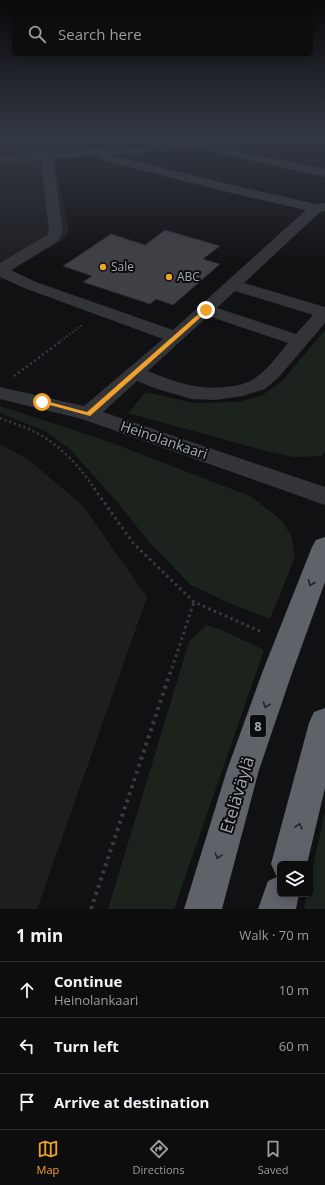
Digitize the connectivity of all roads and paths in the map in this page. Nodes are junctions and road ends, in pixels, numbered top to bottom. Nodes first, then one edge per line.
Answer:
1 (50, 179) edge
2 (191, 179) edge
3 (321, 207) edge
4 (0, 271) edge
5 (233, 285) junction
6 (102, 310) junction
7 (206, 310) junction
8 (324, 312) edge
9 (176, 337) junction
10 (299, 341) junction
11 (135, 373) junction
12 (5, 386) edge
13 (88, 414) junction
14 (0, 418) edge
15 (325, 496) edge
16 (325, 547) edge
17 (194, 602) junction
18 (262, 632) dead end
19 (325, 723) edge
20 (290, 861) edge
21 (280, 897) edge
22 (91, 909) edge
23 (203, 909) edge
24 (277, 909) edge

1 - 4 street
2 - 3 street
3 - 5 street
4 - 6 street
5 - 7 street
5 - 8 street
6 - 9 street
6 - 12 path
7 - 9 street
7 - 10 street
8 - 10 street
9 - 11 street
10 - 11 street
11 - 13 street
12 - 13 street, Heinolankaari
13 - 15 street, Heinolankaari
14 - 17 path
16 -> 23 highway, Eteläväylä / 8
17 - 18 path
17 - 22 path
20 -> 19 highway
21 - 24 highway

